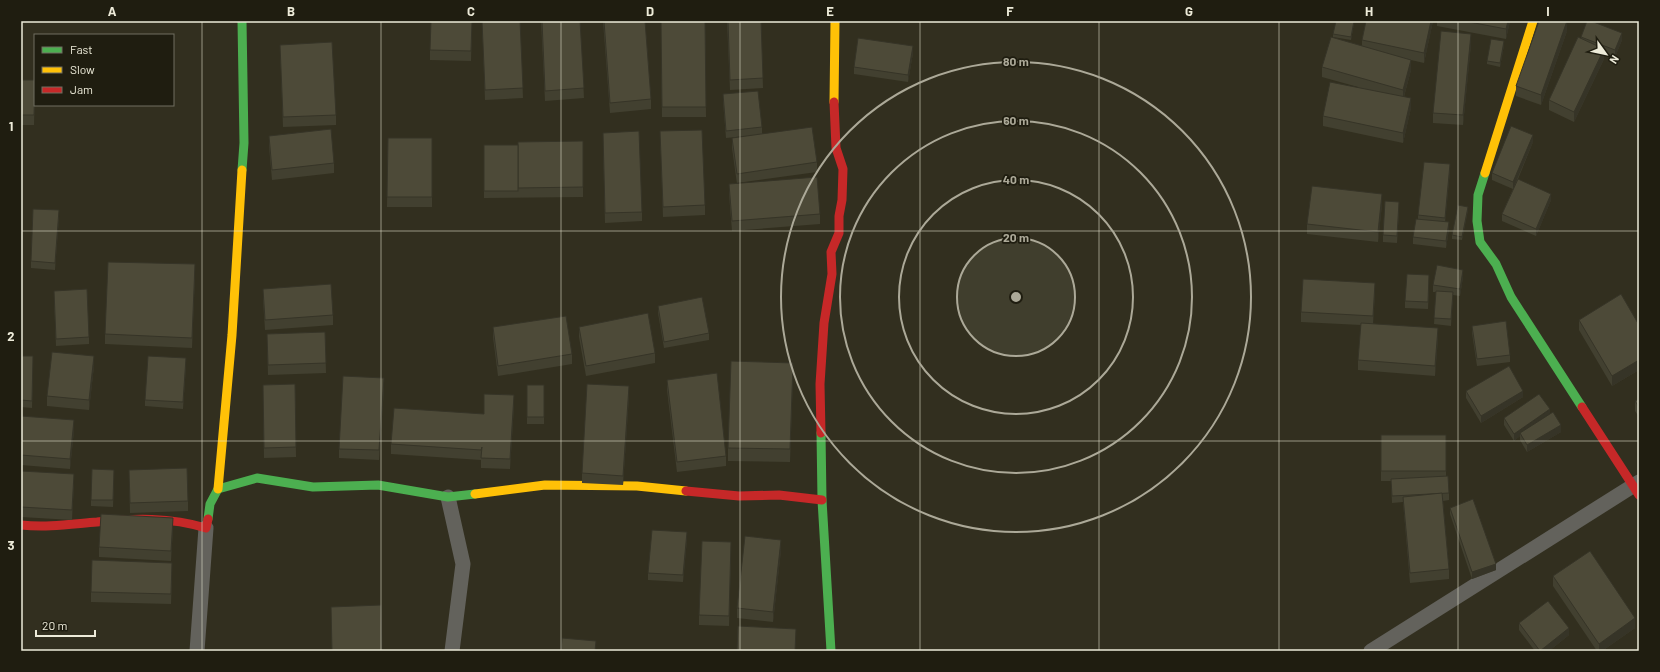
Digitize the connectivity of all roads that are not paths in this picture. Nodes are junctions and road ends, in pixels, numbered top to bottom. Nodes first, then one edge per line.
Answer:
1 (242, 21) edge
2 (835, 21) edge
3 (1533, 21) edge
4 (1637, 488) edge
5 (218, 489) junction
6 (448, 498) junction
7 (822, 500) junction
8 (21, 525) edge
9 (206, 528) junction
10 (198, 651) edge
11 (452, 651) edge
12 (831, 651) edge
13 (1371, 651) edge

1 - 5 street
2 - 7 street
3 - 4 street
4 - 13 street
5 - 6 street
5 - 9 street
6 - 7 street
6 - 11 street
7 - 12 street
8 - 9 street
9 - 10 street

